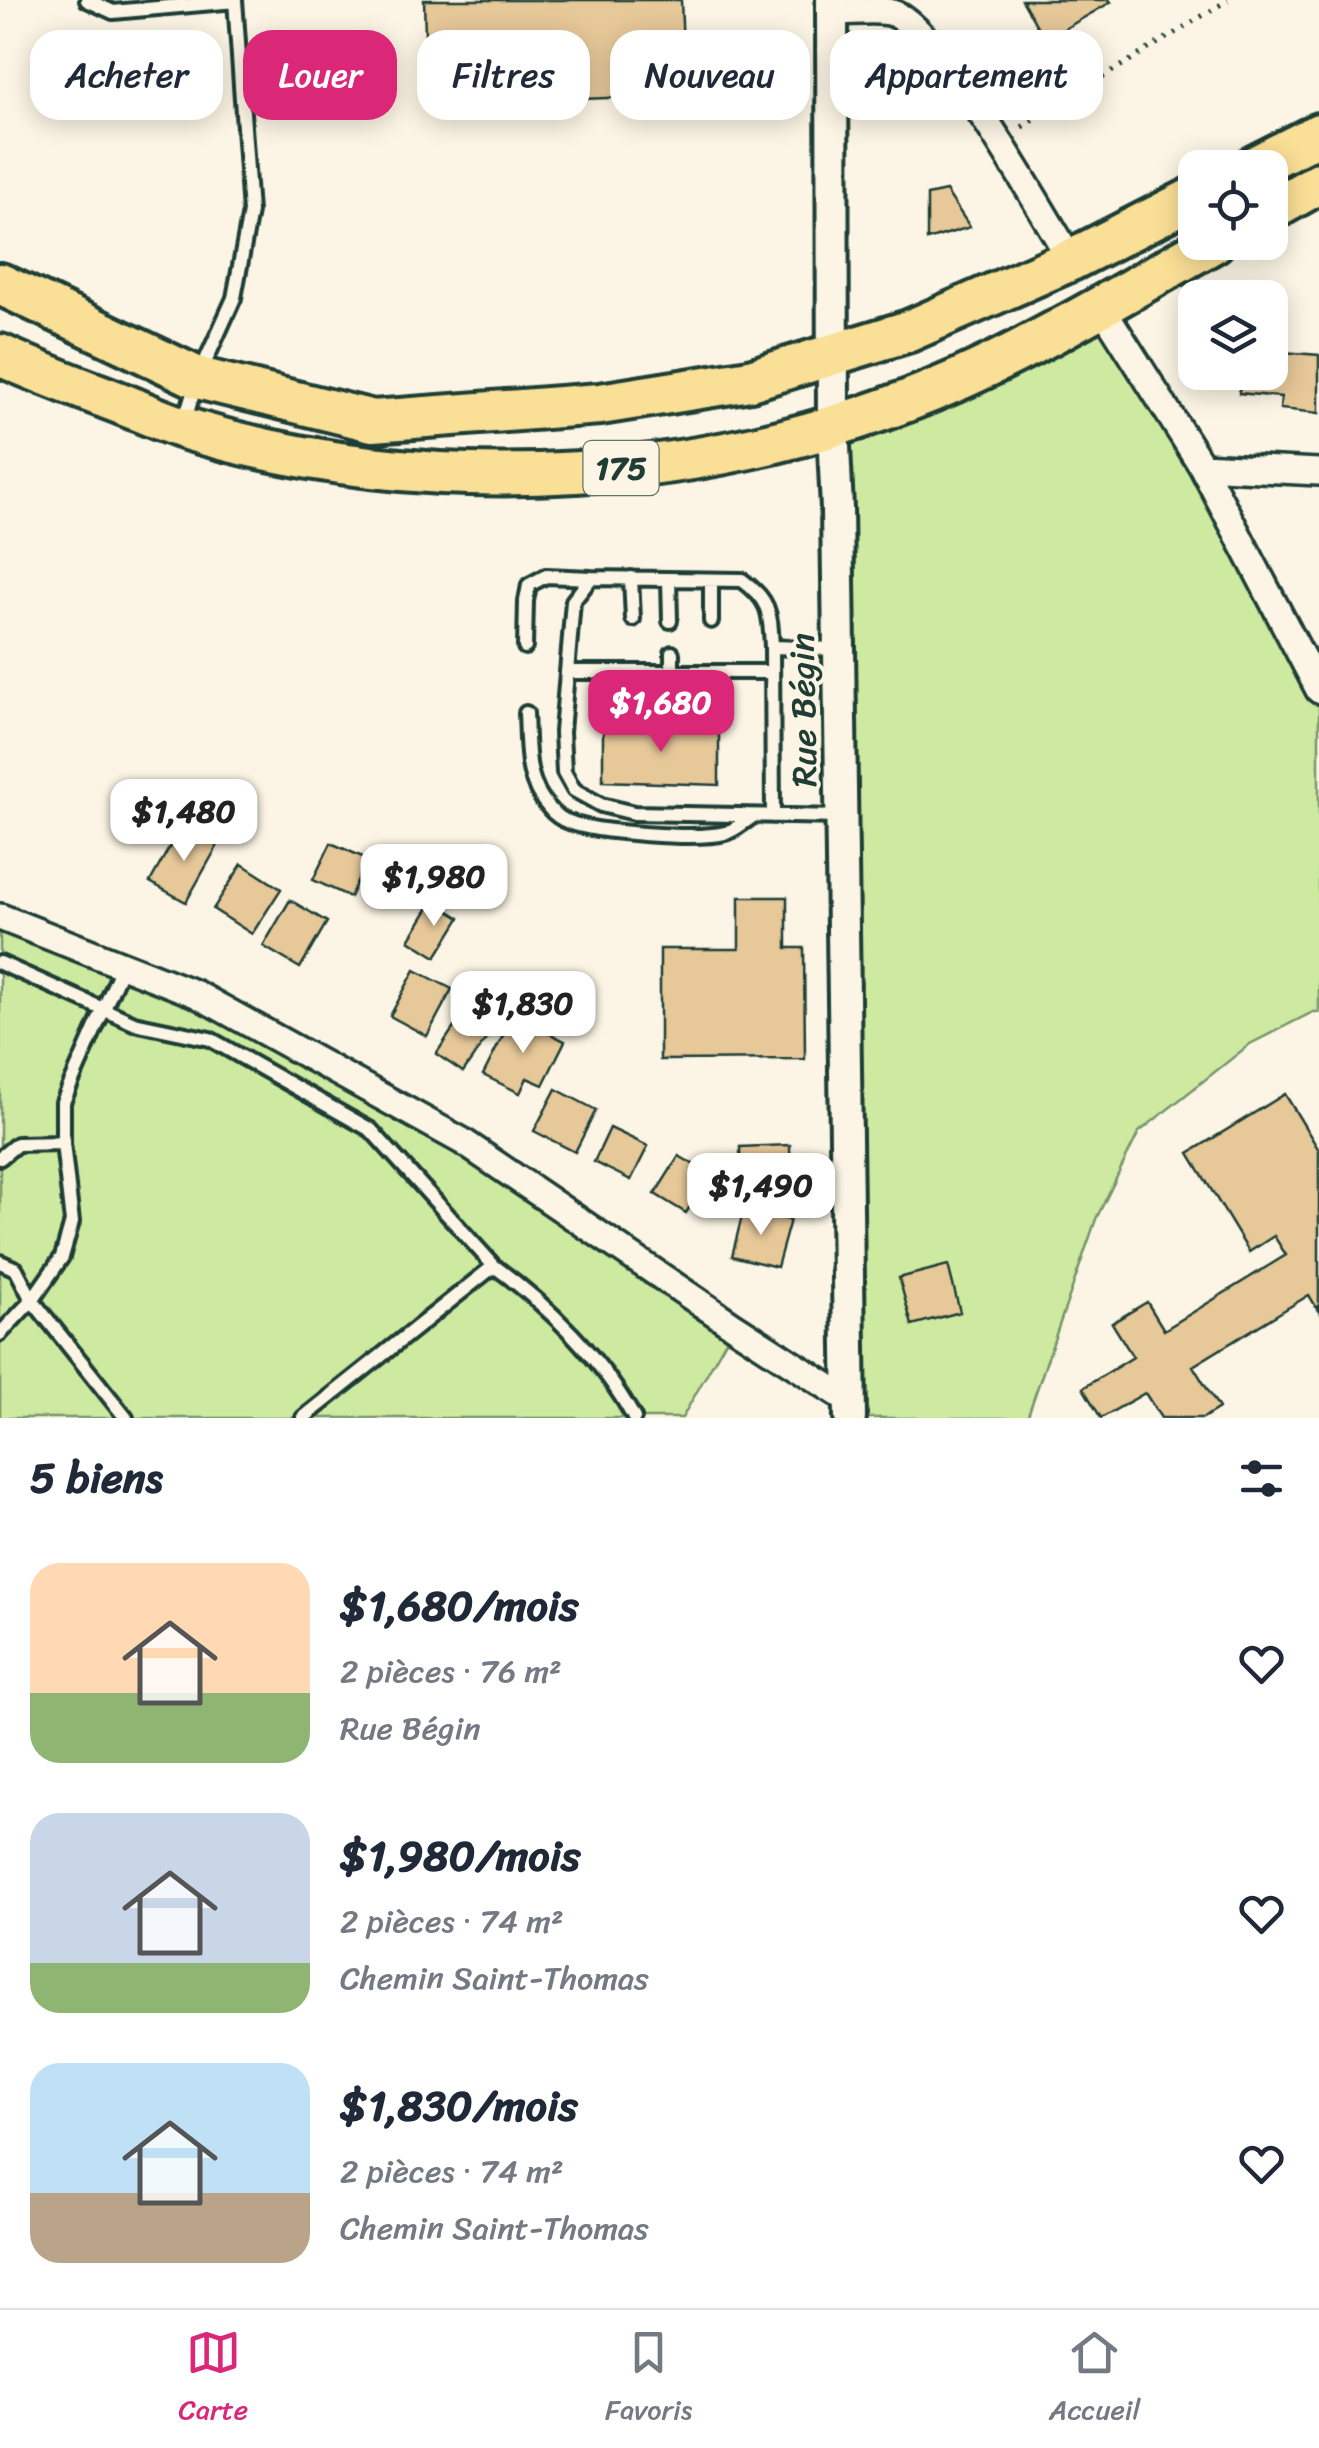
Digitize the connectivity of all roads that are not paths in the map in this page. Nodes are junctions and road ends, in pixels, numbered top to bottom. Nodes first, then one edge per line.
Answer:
1 (87, 0) edge
2 (235, 1) edge
3 (832, 6) edge
4 (1319, 134) edge
5 (1287, 150) edge
6 (1319, 183) edge
7 (1288, 201) edge
8 (1178, 206) edge
9 (1070, 260) junction
10 (1182, 260) edge
11 (0, 284) edge
12 (1101, 306) junction
13 (0, 355) edge
14 (834, 357) junction
15 (198, 378) junction
16 (833, 426) junction
17 (182, 428) junction
18 (1202, 466) junction
19 (1319, 472) edge
20 (591, 578) junction
21 (631, 578) junction
22 (669, 579) junction
23 (711, 580) junction
24 (634, 619) dead end
25 (670, 621) dead end
26 (711, 621) dead end
27 (525, 647) dead end
28 (772, 648) junction
29 (839, 649) junction
30 (635, 653) dead end
31 (672, 653) dead end
32 (712, 654) dead end
33 (567, 672) junction
34 (637, 672) junction
35 (672, 672) junction
36 (712, 672) junction
37 (772, 672) junction
38 (1319, 690) edge
39 (526, 712) dead end
40 (754, 816) junction
41 (773, 816) junction
42 (842, 817) junction
43 (0, 917) edge
44 (0, 963) edge
45 (123, 965) junction
46 (102, 1011) junction
47 (64, 1143) junction
48 (0, 1158) edge
49 (0, 1262) edge
50 (494, 1266) junction
51 (32, 1300) junction
52 (0, 1334) edge
53 (850, 1410) edge
54 (126, 1418) edge
55 (303, 1418) edge
56 (634, 1418) edge

1 - 2 lane
2 - 15 lane
3 - 9 street
3 - 14 street, Rue Bégin
4 - 5 main road
6 - 7 main road
8 - 9 main road, 175
9 - 14 main road, 175
10 - 12 main road, 175
11 - 15 main road, 175
12 - 16 main road, 175
12 - 18 street
13 - 17 main road, 175
14 - 15 main road, 175
14 - 16 street, Rue Bégin
15 - 17 lane
16 - 17 main road, 175
16 - 29 street, Rue Bégin
18 - 19 street
18 - 38 street
20 - 21 lane
20 - 27 lane
20 - 33 lane
21 - 22 lane
21 - 24 lane
22 - 23 lane
22 - 25 lane
23 - 26 lane
23 - 28 lane
28 - 29 lane
28 - 37 lane
29 - 42 street, Rue Bégin
30 - 34 lane
31 - 35 lane
32 - 36 lane
33 - 34 lane
33 - 40 lane
34 - 35 lane
35 - 36 lane
36 - 37 lane
37 - 41 lane
39 - 40 lane
40 - 41 lane
41 - 42 lane
42 - 53 street, Rue Bégin
43 - 45 street
44 - 46 lane
45 - 46 lane
45 - 53 street
46 - 47 lane
46 - 50 lane
47 - 48 lane
47 - 51 lane
49 - 51 lane
50 - 55 lane
50 - 56 lane
51 - 52 lane
51 - 54 lane

